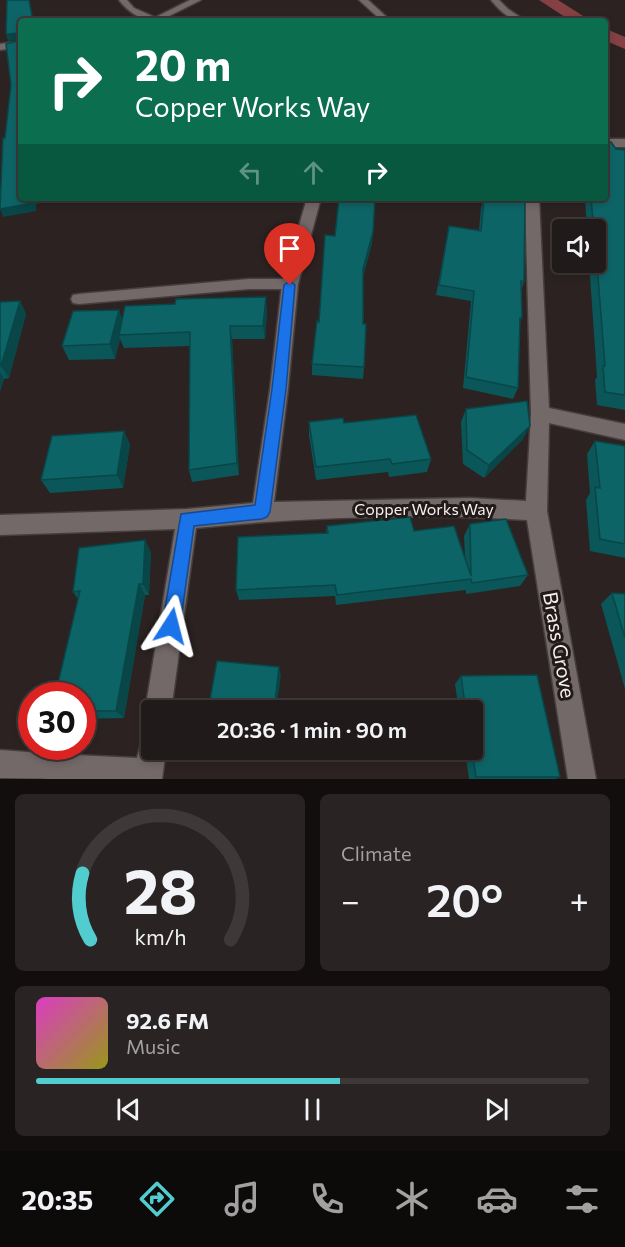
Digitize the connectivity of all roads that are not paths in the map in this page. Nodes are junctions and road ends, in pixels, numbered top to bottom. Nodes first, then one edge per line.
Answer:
1 (123, 0) edge
2 (197, 0) edge
3 (363, 0) edge
4 (495, 0) edge
5 (149, 18) edge
6 (158, 18) edge
7 (384, 18) edge
8 (517, 18) edge
9 (18, 44) edge
10 (0, 47) edge
11 (608, 142) edge
12 (625, 143) edge
13 (313, 201) edge
14 (532, 201) edge
15 (290, 285) junction
16 (79, 299) dead end
17 (540, 414) junction
18 (625, 432) edge
19 (536, 511) junction
20 (262, 512) junction
21 (187, 519) junction
22 (0, 525) edge
23 (160, 700) edge
24 (0, 764) edge
25 (149, 767) edge
26 (582, 779) edge

1 - 5 street
2 - 6 street
3 - 7 street
4 - 8 street
9 - 10 street
11 - 12 street
13 - 15 street
14 - 17 street
15 - 16 street
15 - 20 street
17 - 18 street
17 - 19 street
19 - 20 street, Copper Works Way
19 - 26 street, Brass Grove
20 - 21 street, Copper Works Way
21 - 22 street, Copper Works Way
21 - 23 street
24 - 25 street

